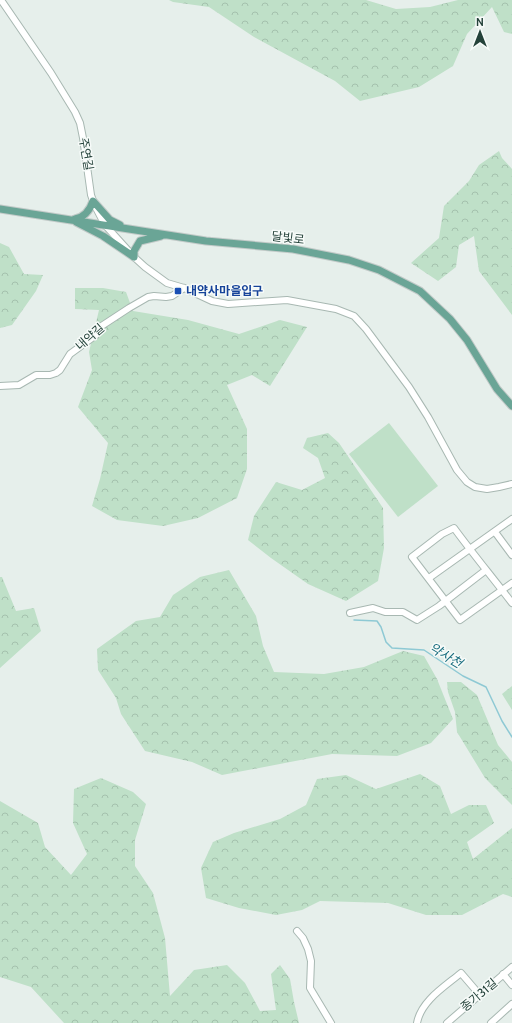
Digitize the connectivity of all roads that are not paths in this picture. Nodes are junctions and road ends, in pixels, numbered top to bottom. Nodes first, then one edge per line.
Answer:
1 (1, 0) edge
2 (94, 201) junction
3 (0, 209) edge
4 (71, 220) junction
5 (105, 224) junction
6 (126, 228) junction
7 (170, 235) junction
8 (134, 257) junction
9 (184, 288) junction
10 (0, 386) edge
11 (512, 406) edge
12 (512, 484) edge
13 (512, 519) edge
14 (495, 532) junction
15 (470, 550) junction
16 (512, 555) edge
17 (486, 570) junction
18 (429, 578) junction
19 (512, 583) edge
20 (502, 591) junction
21 (445, 600) junction
22 (512, 603) edge
23 (350, 613) dead end
24 (297, 931) dead end
25 (512, 967) edge
26 (503, 974) junction
27 (512, 985) edge
28 (479, 994) junction
29 (512, 1004) edge
30 (331, 1023) edge
31 (417, 1023) edge
32 (447, 1023) edge
33 (491, 1023) edge

1 - 2 street, 주연길
2 - 4 main road
2 - 5 street, 주연길
2 - 6 main road
3 - 4 main road, 달빛로
4 - 5 main road, 달빛로
4 - 8 main road
5 - 6 main road, 달빛로
5 - 8 street, 주연길
6 - 7 main road, 달빛로
7 - 8 main road
7 - 11 main road, 달빛로
8 - 9 street, 주연길
9 - 10 street, 내약길
9 - 12 street
13 - 14 street
14 - 15 street
14 - 16 street
15 - 17 street
15 - 18 street
15 - 18 street
17 - 20 street
17 - 21 street
18 - 21 street
19 - 20 street
20 - 21 street
20 - 22 street
21 - 23 street
24 - 30 street
25 - 26 street, 종가31길
26 - 27 street
26 - 28 street, 종가31길
28 - 31 street
28 - 32 street, 종가31길
29 - 33 street

